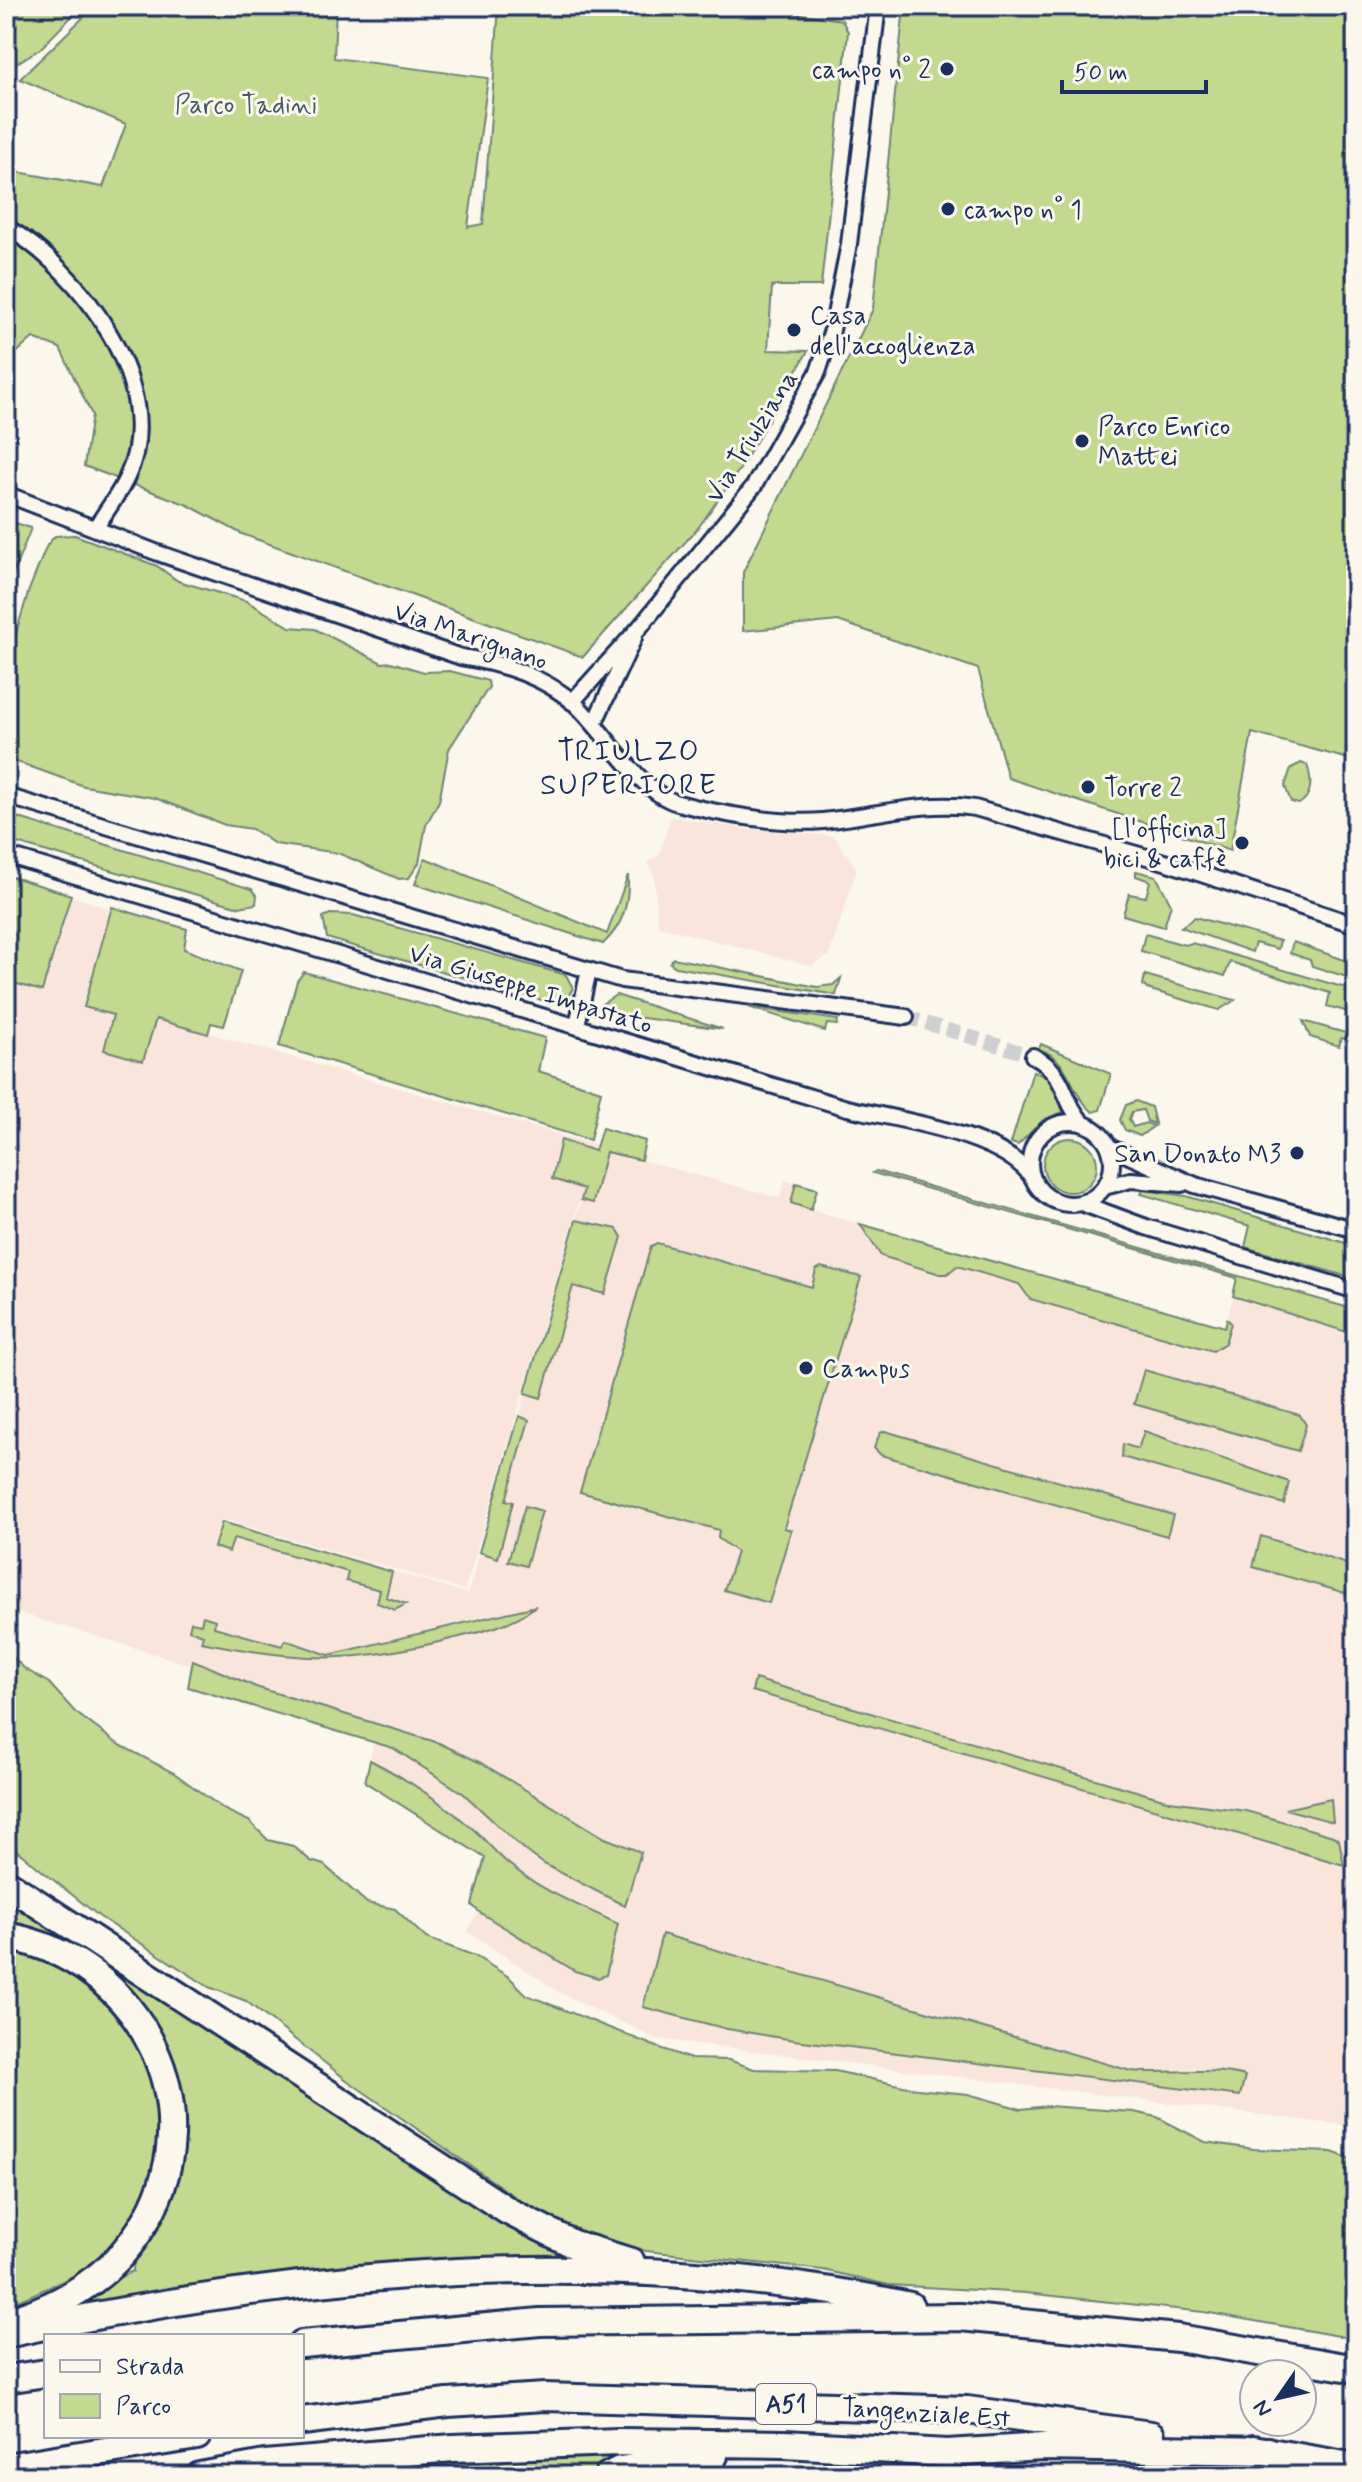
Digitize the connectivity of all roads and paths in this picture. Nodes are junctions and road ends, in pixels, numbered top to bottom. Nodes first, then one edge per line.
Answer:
1 (878, 6) edge
2 (6, 227) edge
3 (6, 494) edge
4 (95, 529) junction
5 (640, 627) junction
6 (572, 702) junction
7 (594, 724) junction
8 (6, 796) edge
9 (6, 855) edge
10 (1356, 925) edge
11 (589, 970) junction
12 (906, 1017) tunnel mouth
13 (577, 1025) junction
14 (1033, 1056) tunnel mouth
15 (1084, 1124) junction
16 (1109, 1147) junction
17 (1033, 1179) junction
18 (1195, 1185) junction
19 (1104, 1187) junction
20 (1081, 1203) junction
21 (1356, 1230) edge
22 (1356, 1291) edge
23 (6, 1867) edge
24 (6, 1883) edge
25 (6, 1936) edge
26 (223, 2023) junction
27 (653, 2269) junction
28 (960, 2317) junction
29 (6, 2322) edge
30 (6, 2334) edge
31 (304, 2344) edge
32 (1356, 2369) edge
33 (44, 2373) edge
34 (6, 2379) edge
35 (304, 2421) edge
36 (185, 2438) edge
37 (785, 2444) junction
38 (1268, 2451) junction
39 (6, 2467) edge
40 (1356, 2467) edge
41 (200, 2476) edge
42 (608, 2476) edge

1 - 5 street, Via Triulziana
2 - 4 street
3 - 4 street, Via Marignano
4 - 6 street, Via Marignano
5 - 6 street, Via Triulziana
5 - 7 street, Via Triulziana
6 - 7 street, Via Marignano
7 - 10 street, Via Marignano
8 - 11 street, Via Giuseppe Impastato
9 - 13 street, Via Giuseppe Impastato
11 - 12 street, Via Giuseppe Impastato
11 - 13 street
13 - 17 street, Via Giuseppe Impastato
14 - 15 street
15 - 16 street
15 - 17 street
16 - 18 street
16 - 19 street
17 - 20 street
18 - 19 street
18 - 21 street
19 - 20 street
20 - 22 street
23 - 26 highway
24 - 26 highway
25 - 29 highway
26 - 27 highway
27 - 28 highway
27 - 30 highway
28 - 31 highway
28 - 32 highway
33 - 34 highway
35 - 38 highway, Tangenziale Est / A51
36 - 39 highway
37 - 38 highway
37 - 41 highway
37 - 42 highway
38 - 40 highway, Tangenziale Est / A51

